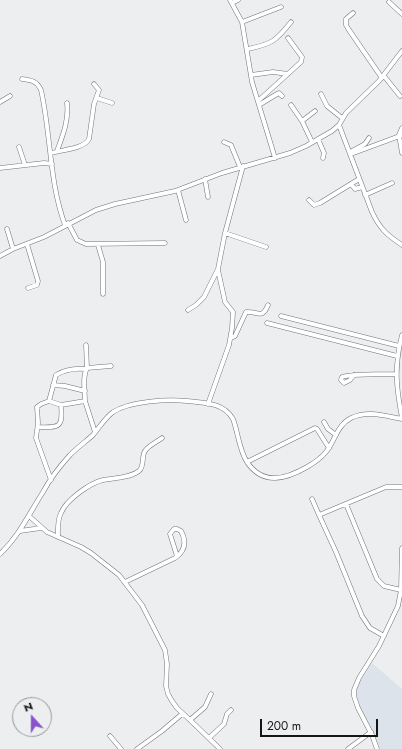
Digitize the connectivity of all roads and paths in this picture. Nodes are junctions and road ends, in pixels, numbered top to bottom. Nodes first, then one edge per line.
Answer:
1 (238, 0) edge
2 (231, 2) edge
3 (389, 2) dead end
4 (281, 7) dead end
5 (353, 13) dead end
6 (402, 14) edge
7 (242, 22) junction
8 (291, 22) dead end
9 (288, 38) dead end
10 (248, 50) junction
11 (402, 51) edge
12 (288, 74) junction
13 (251, 75) junction
14 (382, 77) junction
15 (22, 79) dead end
16 (94, 84) dead end
17 (321, 94) dead end
18 (10, 96) dead end
19 (282, 96) dead end
20 (400, 96) dead end
21 (97, 98) junction
22 (0, 102) edge
23 (67, 103) dead end
24 (112, 103) dead end
25 (258, 103) junction
26 (291, 105) dead end
27 (314, 111) dead end
28 (342, 118) junction
29 (302, 121) junction
30 (339, 124) junction
31 (402, 128) edge
32 (400, 135) edge
33 (369, 138) dead end
34 (318, 139) junction
35 (224, 142) dead end
36 (312, 142) junction
37 (19, 147) dead end
38 (57, 151) junction
39 (51, 153) junction
40 (350, 153) junction
41 (402, 153) edge
42 (275, 158) junction
43 (323, 158) dead end
44 (52, 164) junction
45 (25, 165) junction
46 (241, 167) junction
47 (0, 168) edge
48 (205, 179) junction
49 (359, 179) junction
50 (392, 183) dead end
51 (351, 184) junction
52 (362, 187) junction
53 (178, 190) junction
54 (366, 196) junction
55 (208, 197) dead end
56 (309, 200) dead end
57 (186, 220) dead end
58 (67, 224) junction
59 (7, 229) dead end
60 (225, 233) junction
61 (165, 243) dead end
62 (27, 244) junction
63 (402, 244) edge
64 (98, 245) junction
65 (266, 247) dead end
66 (13, 249) junction
67 (0, 256) edge
68 (218, 269) junction
69 (28, 288) dead end
70 (103, 294) dead end
71 (268, 305) dead end
72 (188, 310) dead end
73 (280, 316) dead end
74 (267, 323) dead end
75 (402, 335) edge
76 (231, 338) junction
77 (86, 345) dead end
78 (400, 348) edge
79 (397, 356) junction
80 (111, 366) dead end
81 (86, 368) junction
82 (396, 374) junction
83 (354, 375) dead end
84 (53, 385) junction
85 (85, 391) junction
86 (85, 401) junction
87 (49, 402) junction
88 (208, 404) junction
89 (61, 405) junction
90 (402, 419) edge
91 (324, 422) dead end
92 (38, 427) junction
93 (95, 432) junction
94 (336, 435) junction
95 (162, 438) dead end
96 (329, 448) junction
97 (247, 462) junction
98 (51, 480) junction
99 (402, 487) edge
100 (312, 499) dead end
101 (346, 504) junction
102 (319, 515) junction
103 (29, 516) junction
104 (41, 528) junction
105 (20, 531) junction
106 (58, 537) junction
107 (402, 548) edge
108 (0, 554) edge
109 (177, 556) junction
110 (125, 582) junction
111 (401, 590) junction
112 (384, 636) junction
113 (211, 694) dead end
114 (231, 710) dead end
115 (182, 714) junction
116 (190, 720) junction
117 (371, 732) junction
118 (110, 736) dead end
119 (208, 738) junction
120 (121, 749) edge
121 (137, 749) edge
122 (220, 749) edge
123 (348, 749) edge
124 (377, 749) edge

1 - 2 street
2 - 7 street
3 - 6 street
4 - 7 street
5 - 14 street
7 - 10 street
8 - 10 street
9 - 12 street
10 - 13 street
11 - 14 street
12 - 13 street
12 - 25 street
13 - 25 street
14 - 20 street
14 - 28 street
15 - 39 street
16 - 21 street
17 - 28 street
18 - 22 street
19 - 25 street
21 - 24 street
21 - 38 street
23 - 38 street
25 - 42 street
26 - 29 street
27 - 29 street
28 - 30 street
29 - 36 street
30 - 34 street
30 - 40 street
31 - 32 street
32 - 40 street
32 - 41 street
33 - 40 street
34 - 36 street
34 - 43 street
35 - 46 street
36 - 42 street
37 - 45 street
38 - 39 street
39 - 44 street
40 - 49 street
42 - 46 street
44 - 45 street
44 - 58 street
45 - 47 street
46 - 48 street
46 - 60 street
48 - 53 street
48 - 55 street
49 - 51 street
49 - 52 street
50 - 54 street
51 - 52 street
51 - 56 street
52 - 54 street
53 - 57 street
53 - 58 street
54 - 63 street
58 - 62 street
58 - 64 street
59 - 66 street
60 - 65 street
60 - 68 street
61 - 64 street
62 - 66 street
62 - 69 street
64 - 70 street
66 - 67 street
68 - 72 street
68 - 76 street
71 - 76 street
73 - 78 street
74 - 79 street
75 - 78 street
76 - 88 street
77 - 81 street
78 - 79 street
79 - 82 street
80 - 81 street
81 - 84 street
81 - 85 street
82 - 83 street
82 - 90 street
84 - 85 street
84 - 87 street
85 - 86 street
86 - 89 street
86 - 93 street
87 - 89 street
87 - 92 street
88 - 93 street
88 - 97 street
89 - 92 street
90 - 94 street
91 - 94 street
92 - 98 street
93 - 98 street
94 - 96 street
95 - 106 street
96 - 97 street
96 - 97 street
98 - 103 street
99 - 101 street
100 - 102 street
101 - 102 street
101 - 111 street
102 - 112 street
103 - 104 street
103 - 105 street
104 - 105 street
104 - 106 street
105 - 108 street
106 - 110 street
107 - 111 street
109 - 109 street
109 - 110 street
110 - 115 street
111 - 112 street
112 - 117 street
113 - 116 street
114 - 119 street
115 - 116 street
115 - 121 street
116 - 119 street
117 - 123 street
117 - 124 street
118 - 120 street
119 - 122 street

